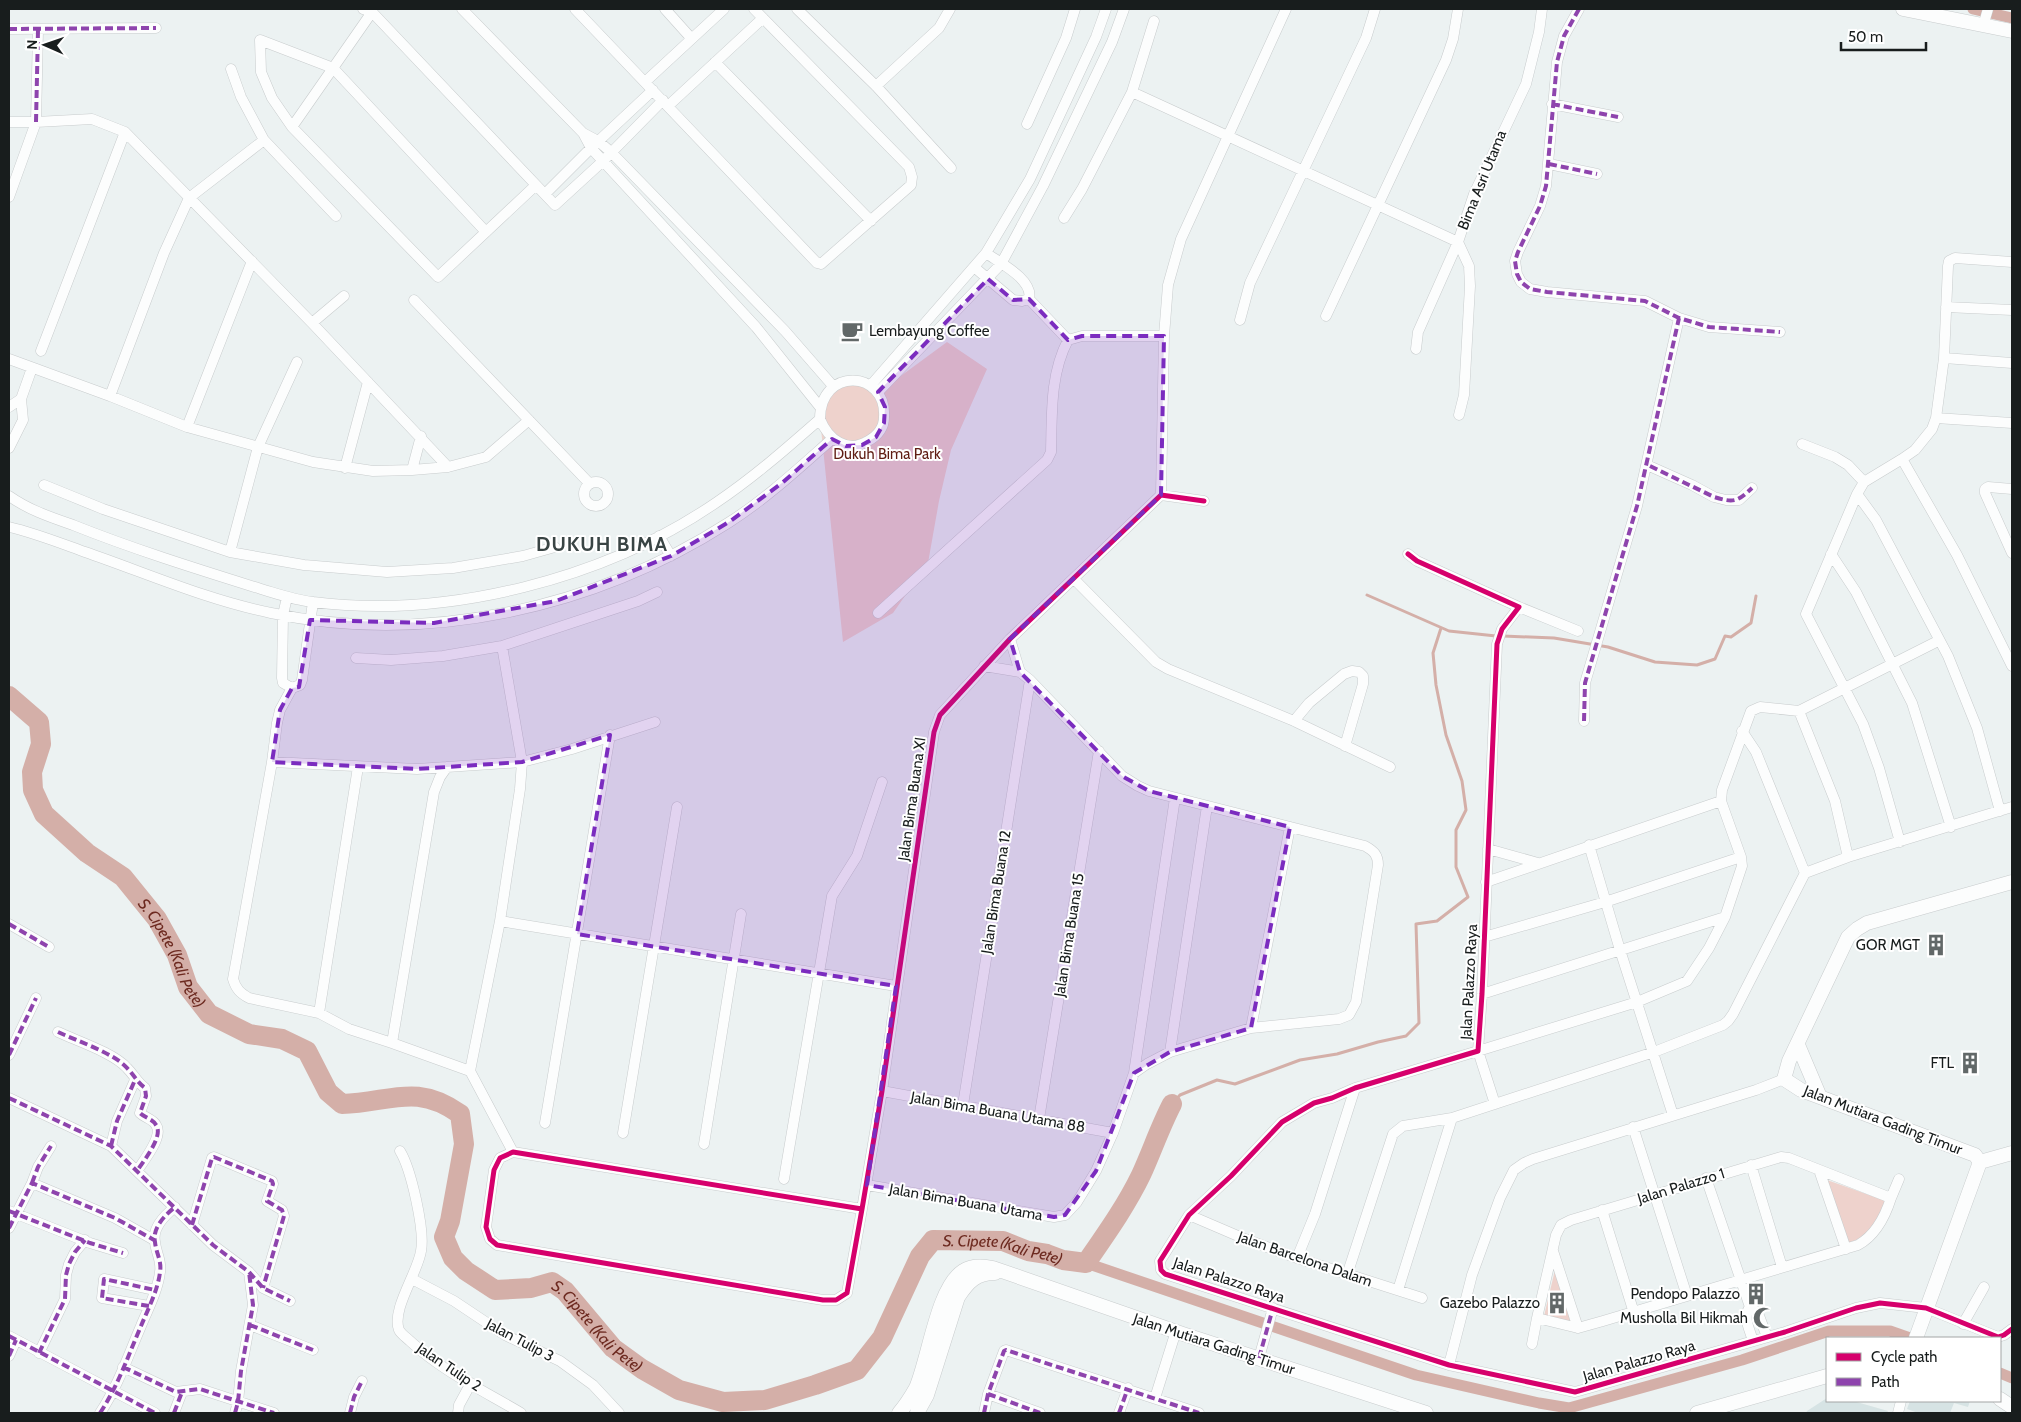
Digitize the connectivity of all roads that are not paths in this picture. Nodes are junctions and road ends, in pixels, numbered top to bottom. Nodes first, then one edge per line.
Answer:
1 (462, 9) edge
2 (575, 9) edge
3 (665, 9) edge
4 (724, 9) edge
5 (754, 9) edge
6 (797, 9) edge
7 (950, 9) edge
8 (1074, 9) edge
9 (1106, 9) edge
10 (1124, 9) edge
11 (1286, 9) edge
12 (1375, 9) edge
13 (1458, 9) edge
14 (1542, 9) edge
15 (1578, 9) edge
16 (1903, 9) edge
17 (1988, 9) edge
18 (368, 10) edge
19 (763, 18) junction
20 (1154, 21) dead end
21 (1983, 26) junction
22 (156, 28) dead end
23 (9, 29) edge
24 (38, 30) junction
25 (2012, 31) edge
26 (691, 38) junction
27 (715, 62) junction
28 (333, 68) junction
29 (231, 69) dead end
30 (645, 82) junction
31 (876, 86) junction
32 (653, 90) junction
33 (1132, 92) junction
34 (666, 103) junction
35 (1552, 104) junction
36 (1618, 117) dead end
37 (9, 122) edge
38 (36, 122) junction
39 (1026, 124) dead end
40 (292, 127) junction
41 (125, 132) junction
42 (1228, 136) junction
43 (264, 140) junction
44 (595, 144) junction
45 (611, 152) junction
46 (603, 161) junction
47 (1549, 164) junction
48 (951, 168) dead end
49 (1303, 170) junction
50 (1597, 174) dead end
51 (536, 185) junction
52 (545, 194) junction
53 (9, 197) edge
54 (189, 198) junction
55 (1377, 204) junction
56 (336, 216) dead end
57 (1064, 218) dead end
58 (871, 222) junction
59 (486, 232) junction
60 (1458, 242) junction
61 (986, 253) junction
62 (252, 262) junction
63 (2012, 262) edge
64 (1001, 264) junction
65 (974, 267) junction
66 (988, 279) junction
67 (344, 296) dead end
68 (1029, 299) junction
69 (414, 300) dead end
70 (1946, 307) junction
71 (2012, 310) edge
72 (768, 314) junction
73 (1326, 316) dead end
74 (1679, 318) junction
75 (1240, 320) dead end
76 (312, 322) junction
77 (756, 327) junction
78 (1780, 332) dead end
79 (1164, 336) junction
80 (1068, 340) junction
81 (1416, 348) dead end
82 (41, 351) dead end
83 (1944, 358) junction
84 (9, 359) edge
85 (297, 362) dead end
86 (2012, 363) edge
87 (32, 368) junction
88 (368, 382) junction
89 (833, 386) junction
90 (875, 389) junction
91 (110, 396) junction
92 (21, 399) junction
93 (9, 407) edge
94 (820, 407) junction
95 (1459, 415) dead end
96 (1936, 418) junction
97 (820, 419) junction
98 (529, 420) junction
99 (2012, 423) edge
100 (187, 427) junction
101 (421, 436) junction
102 (832, 439) junction
103 (1802, 444) dead end
104 (258, 446) junction
105 (9, 448) edge
106 (1902, 459) junction
107 (1647, 465) junction
108 (448, 467) junction
109 (345, 468) junction
110 (412, 470) junction
111 (1864, 482) junction
112 (590, 484) dead end
113 (44, 486) dead end
114 (1752, 488) dead end
115 (2012, 488) edge
116 (1857, 494) junction
117 (1161, 495) junction
118 (9, 496) edge
119 (1204, 502) dead end
120 (9, 527) edge
121 (659, 536) junction
122 (2009, 538) edge
123 (555, 547) dead end
124 (230, 552) junction
125 (1408, 554) dead end
126 (1831, 554) junction
127 (2012, 554) edge
128 (671, 556) junction
129 (1074, 579) junction
130 (657, 592) dead end
131 (287, 597) junction
132 (312, 602) junction
133 (1518, 607) junction
134 (878, 613) dead end
135 (283, 615) junction
136 (310, 620) junction
137 (1578, 631) dead end
138 (1010, 639) junction
139 (1938, 641) junction
140 (502, 646) junction
141 (356, 658) dead end
142 (1893, 664) junction
143 (984, 666) junction
144 (2012, 666) edge
145 (1020, 672) junction
146 (1030, 680) junction
147 (1844, 687) junction
148 (292, 688) junction
149 (1799, 711) junction
150 (1584, 720) dead end
151 (1294, 721) junction
152 (654, 722) dead end
153 (1742, 730) junction
154 (610, 735) junction
155 (1345, 746) junction
156 (1099, 751) junction
157 (272, 762) junction
158 (522, 762) junction
159 (358, 767) junction
160 (448, 767) junction
161 (1390, 767) dead end
162 (882, 782) dead end
163 (1175, 798) junction
164 (1721, 801) junction
165 (1207, 806) junction
166 (677, 807) dead end
167 (2012, 808) edge
168 (2000, 811) junction
169 (1290, 827) junction
170 (1951, 827) junction
171 (1900, 842) junction
172 (1589, 845) junction
173 (1488, 849) junction
174 (1848, 856) junction
175 (1742, 857) junction
176 (1538, 863) junction
177 (1804, 873) junction
178 (1486, 882) junction
179 (2012, 882) edge
180 (1605, 902) junction
181 (741, 914) dead end
182 (1725, 917) junction
183 (500, 921) junction
184 (9, 924) edge
185 (577, 934) junction
186 (1484, 937) junction
187 (654, 946) junction
188 (49, 947) dead end
189 (1620, 950) junction
190 (733, 959) junction
191 (820, 974) junction
192 (896, 986) junction
193 (1482, 994) junction
194 (36, 998) dead end
195 (1637, 1002) junction
196 (319, 1013) junction
197 (1251, 1028) junction
198 (58, 1032) dead end
199 (392, 1043) junction
200 (1798, 1045) junction
201 (1478, 1051) junction
202 (1170, 1052) junction
203 (1654, 1052) junction
204 (9, 1055) edge
205 (470, 1071) junction
206 (1134, 1073) junction
207 (1784, 1079) junction
208 (135, 1080) junction
209 (1355, 1088) junction
210 (882, 1091) junction
211 (9, 1098) edge
212 (1820, 1098) junction
213 (1495, 1104) junction
214 (963, 1105) junction
215 (1673, 1115) junction
216 (1452, 1118) junction
217 (1040, 1119) junction
218 (545, 1123) dead end
219 (1633, 1127) junction
220 (623, 1133) dead end
221 (1114, 1134) junction
222 (704, 1144) dead end
223 (51, 1146) dead end
224 (111, 1146) junction
225 (400, 1151) dead end
226 (513, 1152) junction
227 (2012, 1154) edge
228 (1980, 1162) junction
229 (1750, 1164) junction
230 (1819, 1170) junction
231 (137, 1171) junction
232 (1706, 1178) junction
233 (1899, 1178) dead end
234 (784, 1179) dead end
235 (32, 1183) junction
236 (867, 1185) junction
237 (1654, 1194) junction
238 (1891, 1198) junction
239 (175, 1207) junction
240 (862, 1209) junction
241 (1602, 1210) junction
242 (12, 1212) edge
243 (1189, 1215) junction
244 (192, 1225) junction
245 (9, 1228) edge
246 (86, 1240) junction
247 (154, 1240) junction
248 (1846, 1249) junction
249 (1552, 1250) junction
250 (123, 1253) dead end
251 (1297, 1258) junction
252 (1782, 1267) junction
253 (248, 1272) junction
254 (1003, 1273) junction
255 (1347, 1275) junction
256 (412, 1279) junction
257 (1741, 1280) junction
258 (1984, 1287) dead end
259 (263, 1288) junction
260 (155, 1290) junction
261 (1398, 1290) junction
262 (1687, 1296) junction
263 (1422, 1298) dead end
264 (290, 1301) dead end
265 (149, 1306) junction
266 (1750, 1307) junction
267 (1926, 1308) junction
268 (1272, 1312) junction
269 (1634, 1312) junction
270 (1537, 1318) junction
271 (1963, 1324) junction
272 (250, 1325) junction
273 (1578, 1328) junction
274 (2012, 1328) edge
275 (1176, 1331) junction
276 (1767, 1337) junction
277 (1916, 1337) edge
278 (12, 1338) edge
279 (1753, 1341) junction
280 (1532, 1344) dead end
281 (313, 1350) dead end
282 (39, 1353) junction
283 (9, 1356) edge
284 (1259, 1358) junction
285 (1449, 1365) junction
286 (123, 1367) junction
287 (1826, 1376) edge
288 (362, 1381) dead end
289 (472, 1383) junction
290 (1128, 1388) junction
291 (114, 1392) junction
292 (182, 1392) junction
293 (988, 1394) junction
294 (1155, 1398) junction
295 (2001, 1400) edge
296 (238, 1402) junction
297 (2012, 1406) edge
298 (1178, 1410) edge
299 (100, 1413) edge
300 (155, 1413) edge
301 (174, 1413) edge
302 (235, 1413) edge
303 (274, 1413) edge
304 (350, 1413) edge
305 (458, 1413) edge
306 (522, 1413) edge
307 (619, 1413) edge
308 (899, 1413) edge
309 (917, 1413) edge
310 (984, 1413) edge
311 (1040, 1413) edge
312 (1119, 1413) edge
313 (1199, 1413) edge
314 (1426, 1413) edge
315 (1697, 1413) edge

1 - 44 street
2 - 30 street
3 - 26 street
4 - 26 street
5 - 19 street
6 - 31 street
7 - 31 street
8 - 39 street
9 - 61 street
10 - 64 street
11 - 42 street
12 - 49 street
13 - 55 street
14 - 60 street, Bima Asri Utama
15 - 35 street
16 - 21 main road
17 - 21 street
18 - 28 street
18 - 51 street
19 - 27 street
19 - 58 street
20 - 33 street
21 - 25 main road
22 - 24 street
23 - 24 street
24 - 38 street
26 - 30 street
27 - 34 street
27 - 58 street
28 - 40 street
28 - 40 street
28 - 59 street
29 - 43 street
30 - 32 street
31 - 48 street
32 - 34 street
32 - 44 street
33 - 42 street
33 - 57 street
34 - 45 street
34 - 58 street
35 - 36 street
35 - 47 street
37 - 38 street
38 - 41 street
38 - 53 street
40 - 59 street
41 - 54 street
41 - 82 street
42 - 49 street
42 - 79 street
43 - 54 street
43 - 56 street
44 - 45 street
44 - 46 street
44 - 52 street
45 - 46 street
45 - 72 street
46 - 52 street
46 - 77 street
47 - 50 street
47 - 74 street
49 - 55 street
49 - 75 street
51 - 52 street
51 - 59 street
54 - 62 street
54 - 91 street
55 - 60 street
55 - 73 street
60 - 81 street
60 - 95 street, Bima Asri Utama
61 - 64 street
61 - 65 street
62 - 76 street
62 - 100 street
63 - 70 street
64 - 66 street
64 - 68 street
65 - 66 street
65 - 90 street
66 - 68 street
66 - 90 street
67 - 76 street
68 - 80 street
69 - 98 street
70 - 71 street
70 - 83 street
72 - 77 street
72 - 89 street
74 - 78 street
74 - 107 street
76 - 88 street
77 - 94 street
79 - 80 street
79 - 117 street
80 - 134 street
83 - 86 street
83 - 96 street
84 - 87 street
85 - 104 street
87 - 91 street
87 - 92 street
88 - 101 street
88 - 109 street
89 - 90 street
89 - 94 street
90 - 102 street
91 - 100 street
92 - 93 street
92 - 105 street
94 - 97 street
96 - 99 street
96 - 106 street
97 - 102 street
97 - 121 street
98 - 108 street
98 - 112 street
100 - 104 street
101 - 108 street
101 - 110 street
102 - 128 street
103 - 111 street
104 - 109 street
104 - 124 street
106 - 111 street
106 - 144 street
107 - 114 street
107 - 150 street
108 - 110 street
109 - 110 street
111 - 116 street
113 - 124 street
115 - 122 street
116 - 126 street
116 - 139 street
117 - 119 street
117 - 129 street, Jalan Bima Buana XI
118 - 131 street
120 - 135 street
121 - 128 street
121 - 132 street
122 - 127 street
123 - 124 street
125 - 133 street
126 - 142 street
126 - 147 street
128 - 136 street
129 - 138 street, Jalan Bima Buana XI
129 - 151 street
130 - 140 street
131 - 132 street
131 - 135 street
132 - 136 street
133 - 137 street
133 - 173 street, Jalan Palazzo Raya
135 - 136 street
135 - 148 street
136 - 148 street
138 - 143 street, Jalan Bima Buana XI
138 - 145 street
139 - 142 street
139 - 168 street
140 - 141 street
140 - 158 street
142 - 147 street
142 - 170 street
143 - 145 street
143 - 192 street, Jalan Bima Buana XI
145 - 146 street
146 - 156 street
146 - 214 street, Jalan Bima Buana 12
147 - 149 street
147 - 171 street
148 - 157 street
149 - 153 street
149 - 174 street
151 - 155 street
151 - 155 street
152 - 154 street
153 - 164 street
153 - 177 street
154 - 158 street
154 - 185 street
155 - 161 street
156 - 163 street
156 - 217 street, Jalan Bima Buana 15
157 - 159 street
157 - 196 street
158 - 160 street
158 - 183 street
159 - 160 street
159 - 196 street
160 - 199 street
162 - 191 street
163 - 165 street
163 - 206 street, Jalan Bima Buana Utama
164 - 172 street
164 - 175 street
165 - 169 street
165 - 202 street
166 - 187 street
167 - 168 street
168 - 170 street
169 - 197 street
169 - 197 street
170 - 171 street
171 - 174 street
172 - 176 street
172 - 180 street
173 - 176 street
173 - 178 street, Jalan Palazzo Raya
174 - 177 street
175 - 180 street
175 - 182 street
176 - 178 street
177 - 203 street
178 - 186 street, Jalan Palazzo Raya
179 - 200 main road
180 - 186 street
180 - 189 street
181 - 190 street
182 - 189 street
182 - 195 street
183 - 185 street
183 - 205 street
184 - 188 street
185 - 187 street
185 - 218 street
186 - 193 street, Jalan Palazzo Raya
187 - 190 street
187 - 220 street
189 - 193 street
189 - 195 street
190 - 191 street
190 - 222 street
191 - 192 street
191 - 234 street
192 - 210 street, Jalan Bima Buana XI
193 - 201 street, Jalan Palazzo Raya
194 - 204 street
195 - 201 street
195 - 203 street
196 - 199 street
197 - 202 street
198 - 208 street
199 - 205 street
200 - 207 main road
200 - 212 main road
201 - 209 street, Jalan Palazzo Raya
201 - 213 street
202 - 206 street
203 - 213 street
203 - 215 street
205 - 226 street
206 - 221 street, Jalan Bima Buana Utama
207 - 212 main road, Jalan Mutiara Gading Timur
207 - 215 street
208 - 224 street
208 - 231 street
209 - 243 street, Jalan Palazzo Raya
209 - 251 street
210 - 214 street, Jalan Bima Buana Utama 88
210 - 236 street
211 - 224 street
212 - 228 main road, Jalan Mutiara Gading Timur
213 - 216 street
214 - 217 street, Jalan Bima Buana Utama 88
215 - 219 street
216 - 255 street
216 - 261 street
217 - 221 street, Jalan Bima Buana Utama 88
219 - 237 street
219 - 285 street
221 - 236 street, Jalan Bima Buana Utama
223 - 235 street
224 - 231 street
225 - 256 street
226 - 240 street
226 - 240 street
227 - 228 main road, Jalan Mutiara Gading Timur
228 - 267 main road, Jalan Mutiara Gading Timur
229 - 230 street, Jalan Palazzo 1
229 - 232 street, Jalan Palazzo 1
229 - 252 street
230 - 238 street, Jalan Palazzo 1
230 - 248 street
231 - 239 street
232 - 237 street, Jalan Palazzo 1
232 - 257 street
233 - 238 street
235 - 242 street
235 - 247 street
236 - 240 street
237 - 241 street, Jalan Palazzo 1
237 - 262 street
238 - 248 street
239 - 244 street
239 - 247 street
241 - 249 street, Jalan Palazzo 1
241 - 269 street
242 - 245 street
242 - 246 street
243 - 251 street, Jalan Barcelona Dalam
243 - 268 street, Jalan Palazzo Raya
244 - 253 street
244 - 259 street
246 - 250 street
246 - 282 street
247 - 260 street
248 - 252 street
249 - 270 street, Jalan Palazzo 1
249 - 273 street
251 - 255 street, Jalan Barcelona Dalam
252 - 257 street
253 - 259 street
253 - 272 street
254 - 275 main road, Jalan Mutiara Gading Timur
254 - 308 main road, Jalan Mutiara Gading Timur
254 - 309 main road, Jalan Mutiara Gading Timur
255 - 261 street, Jalan Barcelona Dalam
256 - 289 street, Jalan Tulip 2
256 - 307 street, Jalan Tulip 3
257 - 262 street
257 - 266 street
258 - 271 street
259 - 264 street
260 - 265 street
260 - 265 street
261 - 263 street, Jalan Barcelona Dalam
262 - 269 street
265 - 286 street
266 - 276 street
266 - 279 street
267 - 271 street, Jalan Palazzo Raya
267 - 276 street, Jalan Palazzo Raya
267 - 277 main road, Jalan Mutiara Gading Timur
268 - 284 street
268 - 285 street, Jalan Palazzo Raya
269 - 273 street
270 - 273 street
270 - 280 street, Jalan Palazzo 1
271 - 274 street, Jalan Palazzo Raya
272 - 281 street
272 - 296 street
275 - 284 main road, Jalan Mutiara Gading Timur
275 - 294 street
276 - 279 street, Jalan Palazzo Raya
278 - 282 street
278 - 283 street
279 - 285 street, Jalan Palazzo Raya
282 - 291 street
284 - 314 main road, Jalan Mutiara Gading Timur
286 - 291 street
286 - 292 street
287 - 315 main road
288 - 304 street
289 - 305 street
289 - 306 street, Jalan Tulip 2
290 - 293 street
290 - 294 street
290 - 312 street
291 - 299 street
291 - 300 street
292 - 296 street
292 - 301 street
293 - 310 street
293 - 311 street
294 - 298 street
295 - 297 main road
296 - 302 street
296 - 303 street
298 - 313 street

